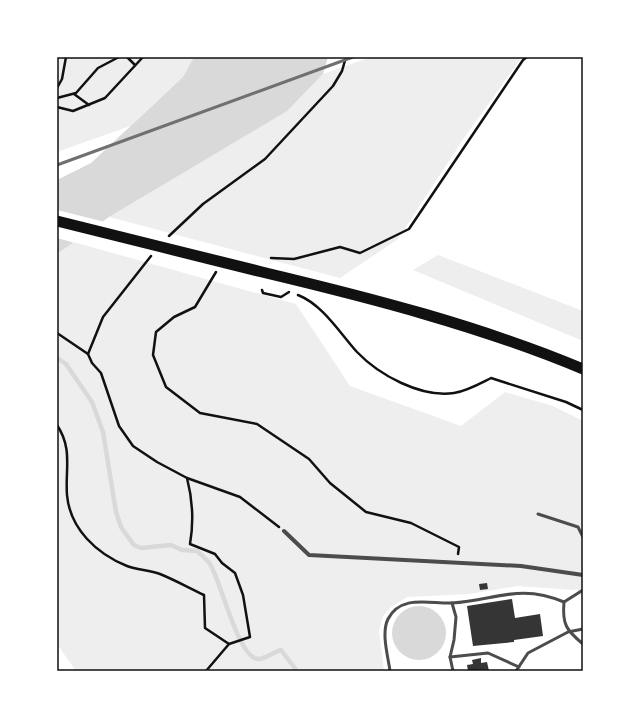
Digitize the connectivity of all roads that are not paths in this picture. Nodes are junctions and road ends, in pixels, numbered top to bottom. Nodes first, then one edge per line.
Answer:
1 (57, 221) edge
2 (583, 369) edge
3 (538, 514) dead end
4 (284, 530) road end
5 (583, 537) edge
6 (583, 575) edge
7 (583, 590) edge
8 (564, 602) junction
9 (452, 603) junction
10 (583, 629) edge
11 (568, 632) junction
12 (583, 644) edge
13 (450, 657) junction
14 (518, 667) junction
15 (390, 671) edge
16 (453, 671) edge
17 (516, 671) edge

1 - 2 highway
3 - 5 lane
4 - 6 street
7 - 8 lane
8 - 9 lane
8 - 11 lane
9 - 13 lane
9 - 15 lane
10 - 11 lane
11 - 12 lane
11 - 14 lane
13 - 14 lane
13 - 16 lane
14 - 17 lane

